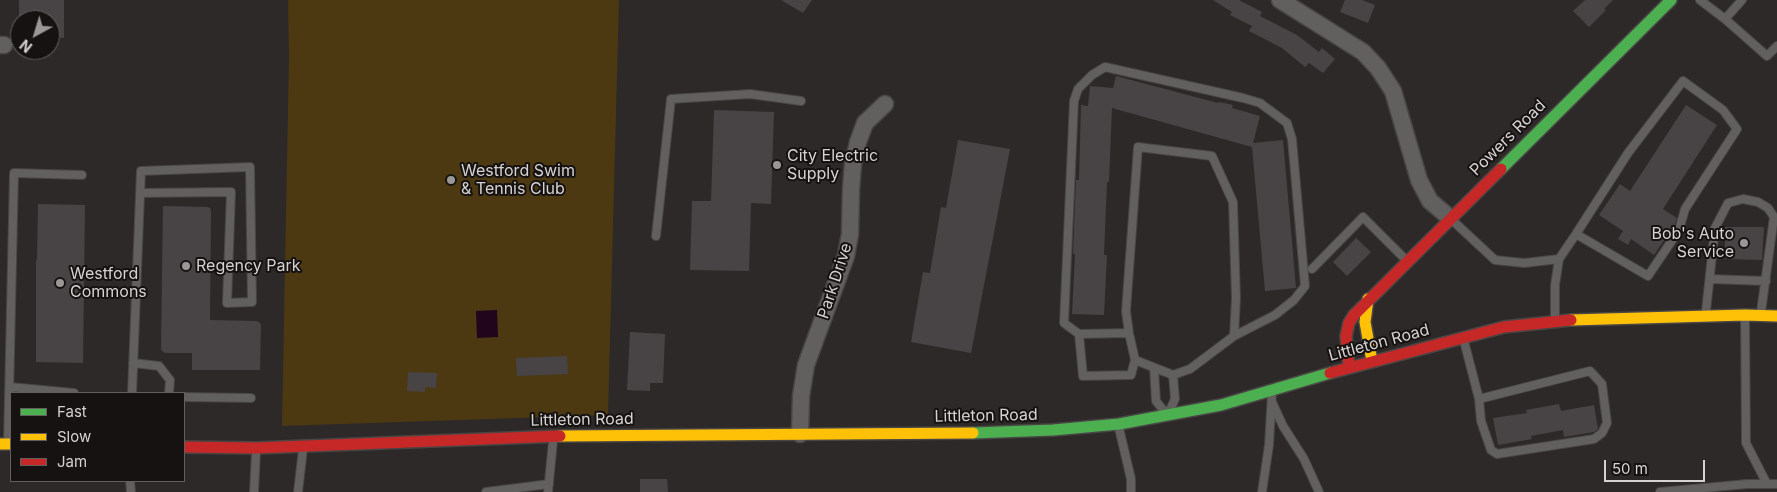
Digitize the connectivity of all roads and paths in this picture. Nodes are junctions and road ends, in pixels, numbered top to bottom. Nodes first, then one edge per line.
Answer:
1 (1280, 0) edge
2 (1671, 0) edge
3 (1700, 0) edge
4 (1742, 0) edge
5 (1725, 19) junction
6 (1777, 46) edge
7 (801, 101) dead end
8 (884, 104) dead end
9 (82, 175) dead end
10 (140, 193) junction
11 (1450, 218) junction
12 (1576, 234) junction
13 (656, 236) dead end
14 (1560, 259) junction
15 (1407, 261) junction
16 (1312, 269) dead end
17 (1710, 278) junction
18 (1766, 281) junction
19 (1368, 299) junction
20 (1745, 315) junction
21 (1705, 316) junction
22 (1761, 316) junction
23 (1777, 316) edge
24 (1555, 321) junction
25 (1129, 333) junction
26 (1080, 334) junction
27 (1234, 336) junction
28 (1463, 337) junction
29 (1135, 360) junction
30 (1372, 361) junction
31 (133, 363) junction
32 (1154, 368) junction
33 (1349, 368) junction
34 (1173, 375) junction
35 (10, 387) junction
36 (63, 392) edge
37 (132, 392) edge
38 (170, 392) edge
39 (185, 397) edge
40 (1272, 397) junction
41 (251, 398) dead end
42 (1479, 399) junction
43 (1167, 415) junction
44 (1118, 424) junction
45 (800, 434) junction
46 (554, 436) junction
47 (7, 444) edge
48 (303, 446) junction
49 (185, 447) edge
50 (256, 448) junction
51 (1767, 484) junction
52 (1777, 484) edge
53 (548, 488) edge
54 (1680, 491) edge
55 (254, 492) edge
56 (298, 492) edge
57 (486, 492) edge
58 (1131, 492) edge
59 (1262, 492) edge
60 (1319, 492) edge
61 (1660, 492) edge

1 - 11 street
2 - 11 main road, Powers Road
3 - 5 lane
4 - 5 lane
5 - 6 lane
7 - 13 lane
8 - 45 street, Park Drive
9 - 35 lane
10 - 10 lane
10 - 31 lane
11 - 14 lane
11 - 15 main road, Powers Road
12 - 12 lane
12 - 14 lane
14 - 24 lane
15 - 16 lane
15 - 19 main road, Powers Road
17 - 18 lane
17 - 18 lane
17 - 21 lane
18 - 22 lane
19 - 30 main road
19 - 33 main road, Powers Road
20 - 21 main road, Littleton Road
20 - 22 main road, Littleton Road
20 - 51 lane
21 - 24 main road, Littleton Road
22 - 23 main road, Littleton Road
24 - 28 main road, Littleton Road
25 - 26 lane
25 - 27 lane
25 - 29 lane
26 - 27 lane
26 - 29 lane
27 - 34 lane
28 - 30 main road, Littleton Road
28 - 42 lane
29 - 32 lane
30 - 33 main road, Littleton Road
31 - 37 lane
31 - 38 lane
32 - 34 lane
32 - 43 lane
33 - 40 main road, Littleton Road
34 - 43 lane
35 - 36 lane
35 - 47 lane
39 - 41 lane
40 - 43 main road, Littleton Road
40 - 59 lane
40 - 60 lane
42 - 42 lane
43 - 44 main road, Littleton Road
44 - 45 main road, Littleton Road
44 - 58 lane
45 - 46 main road, Littleton Road
46 - 48 main road, Littleton Road
46 - 53 lane
48 - 50 main road, Littleton Road
48 - 56 lane
49 - 50 main road, Littleton Road
50 - 55 lane
51 - 52 lane
51 - 54 lane
53 - 57 lane
54 - 61 lane

